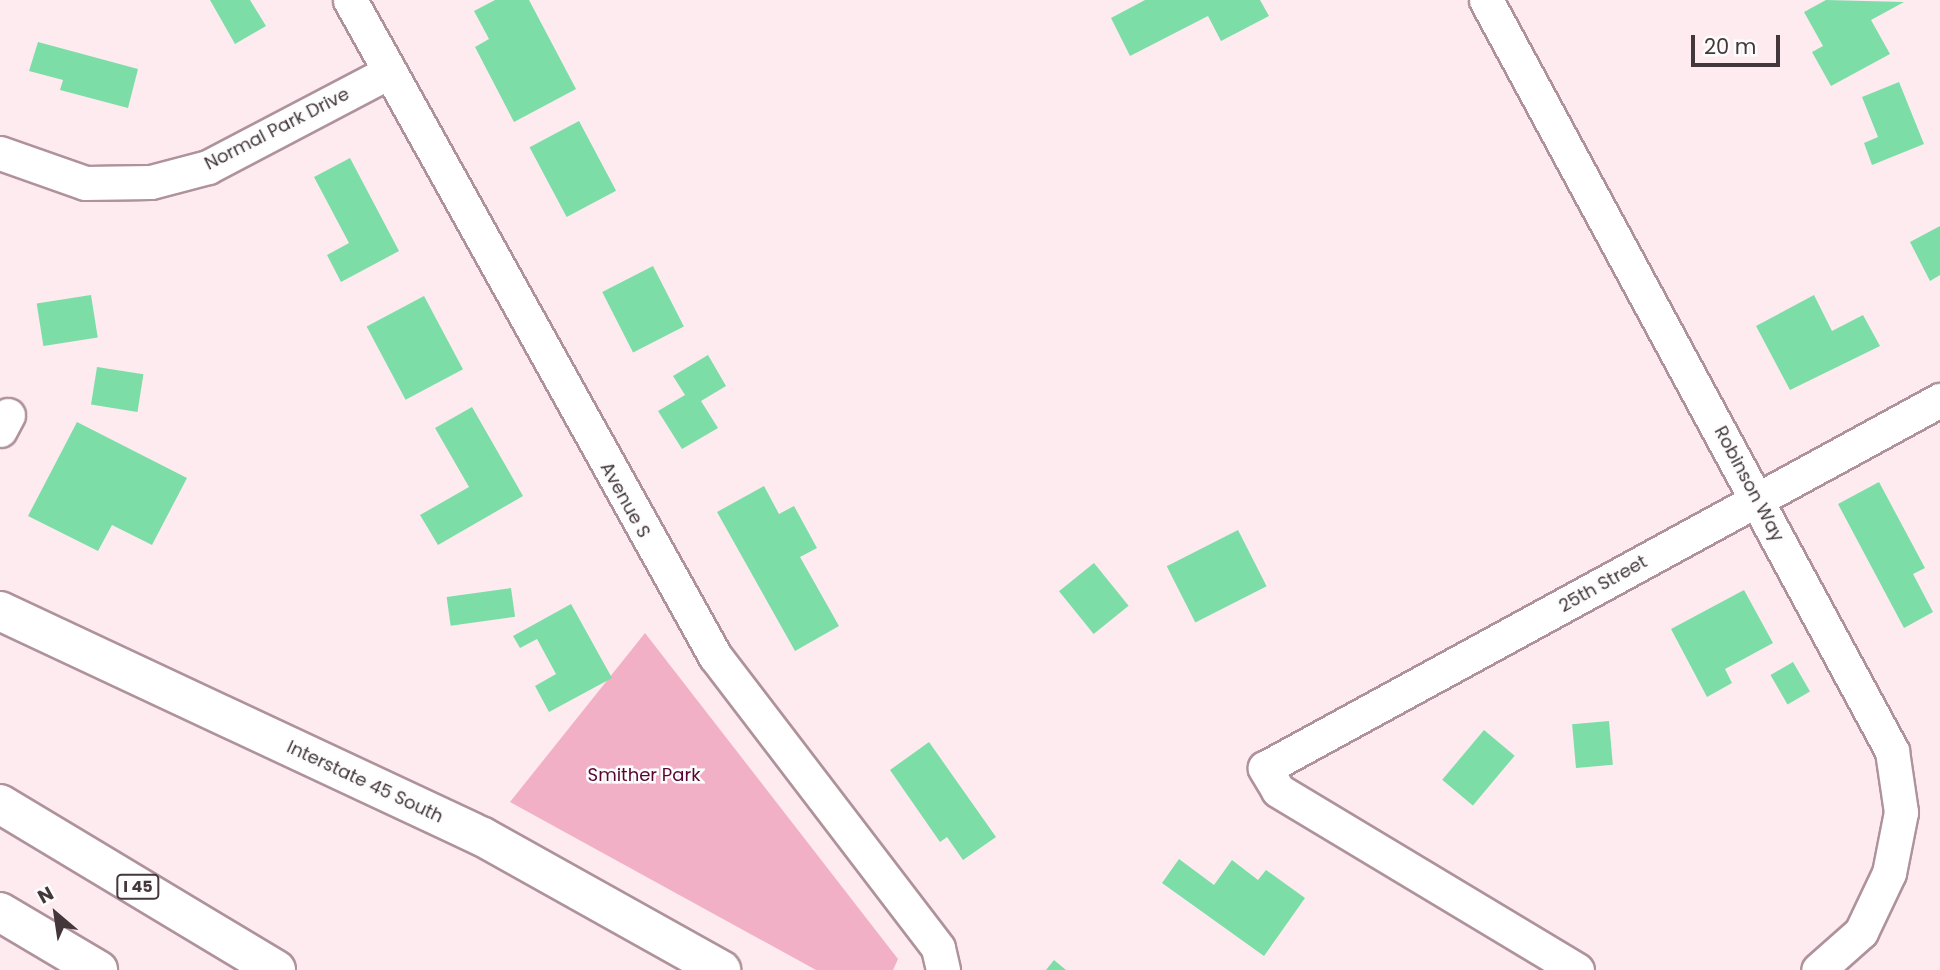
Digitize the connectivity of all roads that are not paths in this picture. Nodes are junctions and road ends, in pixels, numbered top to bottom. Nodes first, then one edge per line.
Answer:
1 (350, 0) edge
2 (1486, 0) edge
3 (389, 72) junction
4 (0, 153) edge
5 (1940, 400) edge
6 (1758, 500) junction
7 (0, 611) edge
8 (0, 804) edge
9 (0, 912) edge
10 (628, 918) junction
11 (98, 970) edge
12 (276, 970) edge
13 (699, 970) edge
14 (721, 970) edge
15 (943, 970) edge
16 (1577, 970) edge
17 (1818, 970) edge

1 - 3 street, Avenue S
2 - 6 street, Robinson Way
3 - 4 street, Normal Park Drive
3 - 15 street, Avenue S
5 - 6 street, 25th Street
6 - 16 street, 25th Street
6 - 17 street, Robinson Way
7 - 10 main road, Interstate 45 South
8 - 12 main road, I 45
9 - 11 main road
10 - 13 main road
10 - 14 main road, Interstate 45 South

